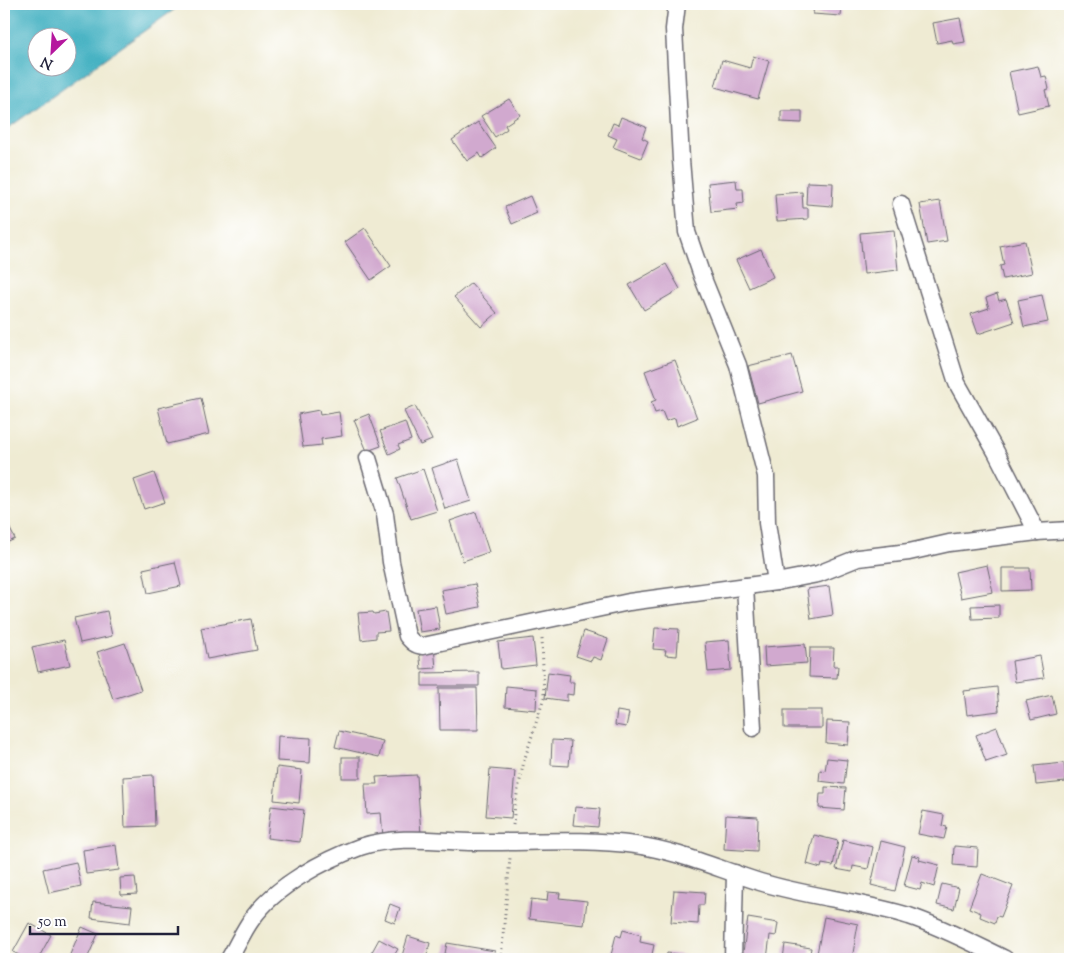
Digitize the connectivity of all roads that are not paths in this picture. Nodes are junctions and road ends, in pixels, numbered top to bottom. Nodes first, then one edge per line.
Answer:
1 (677, 4) edge
2 (901, 204) dead end
3 (368, 458) dead end
4 (1070, 530) edge
5 (1037, 532) junction
6 (776, 582) junction
7 (745, 586) junction
8 (753, 728) dead end
9 (735, 873) junction
10 (229, 959) edge
11 (732, 959) edge
12 (1005, 959) edge

1 - 6 street
2 - 5 street
3 - 7 street
4 - 5 street
5 - 6 street
6 - 7 street
7 - 8 street
9 - 10 street
9 - 11 street
9 - 12 street

